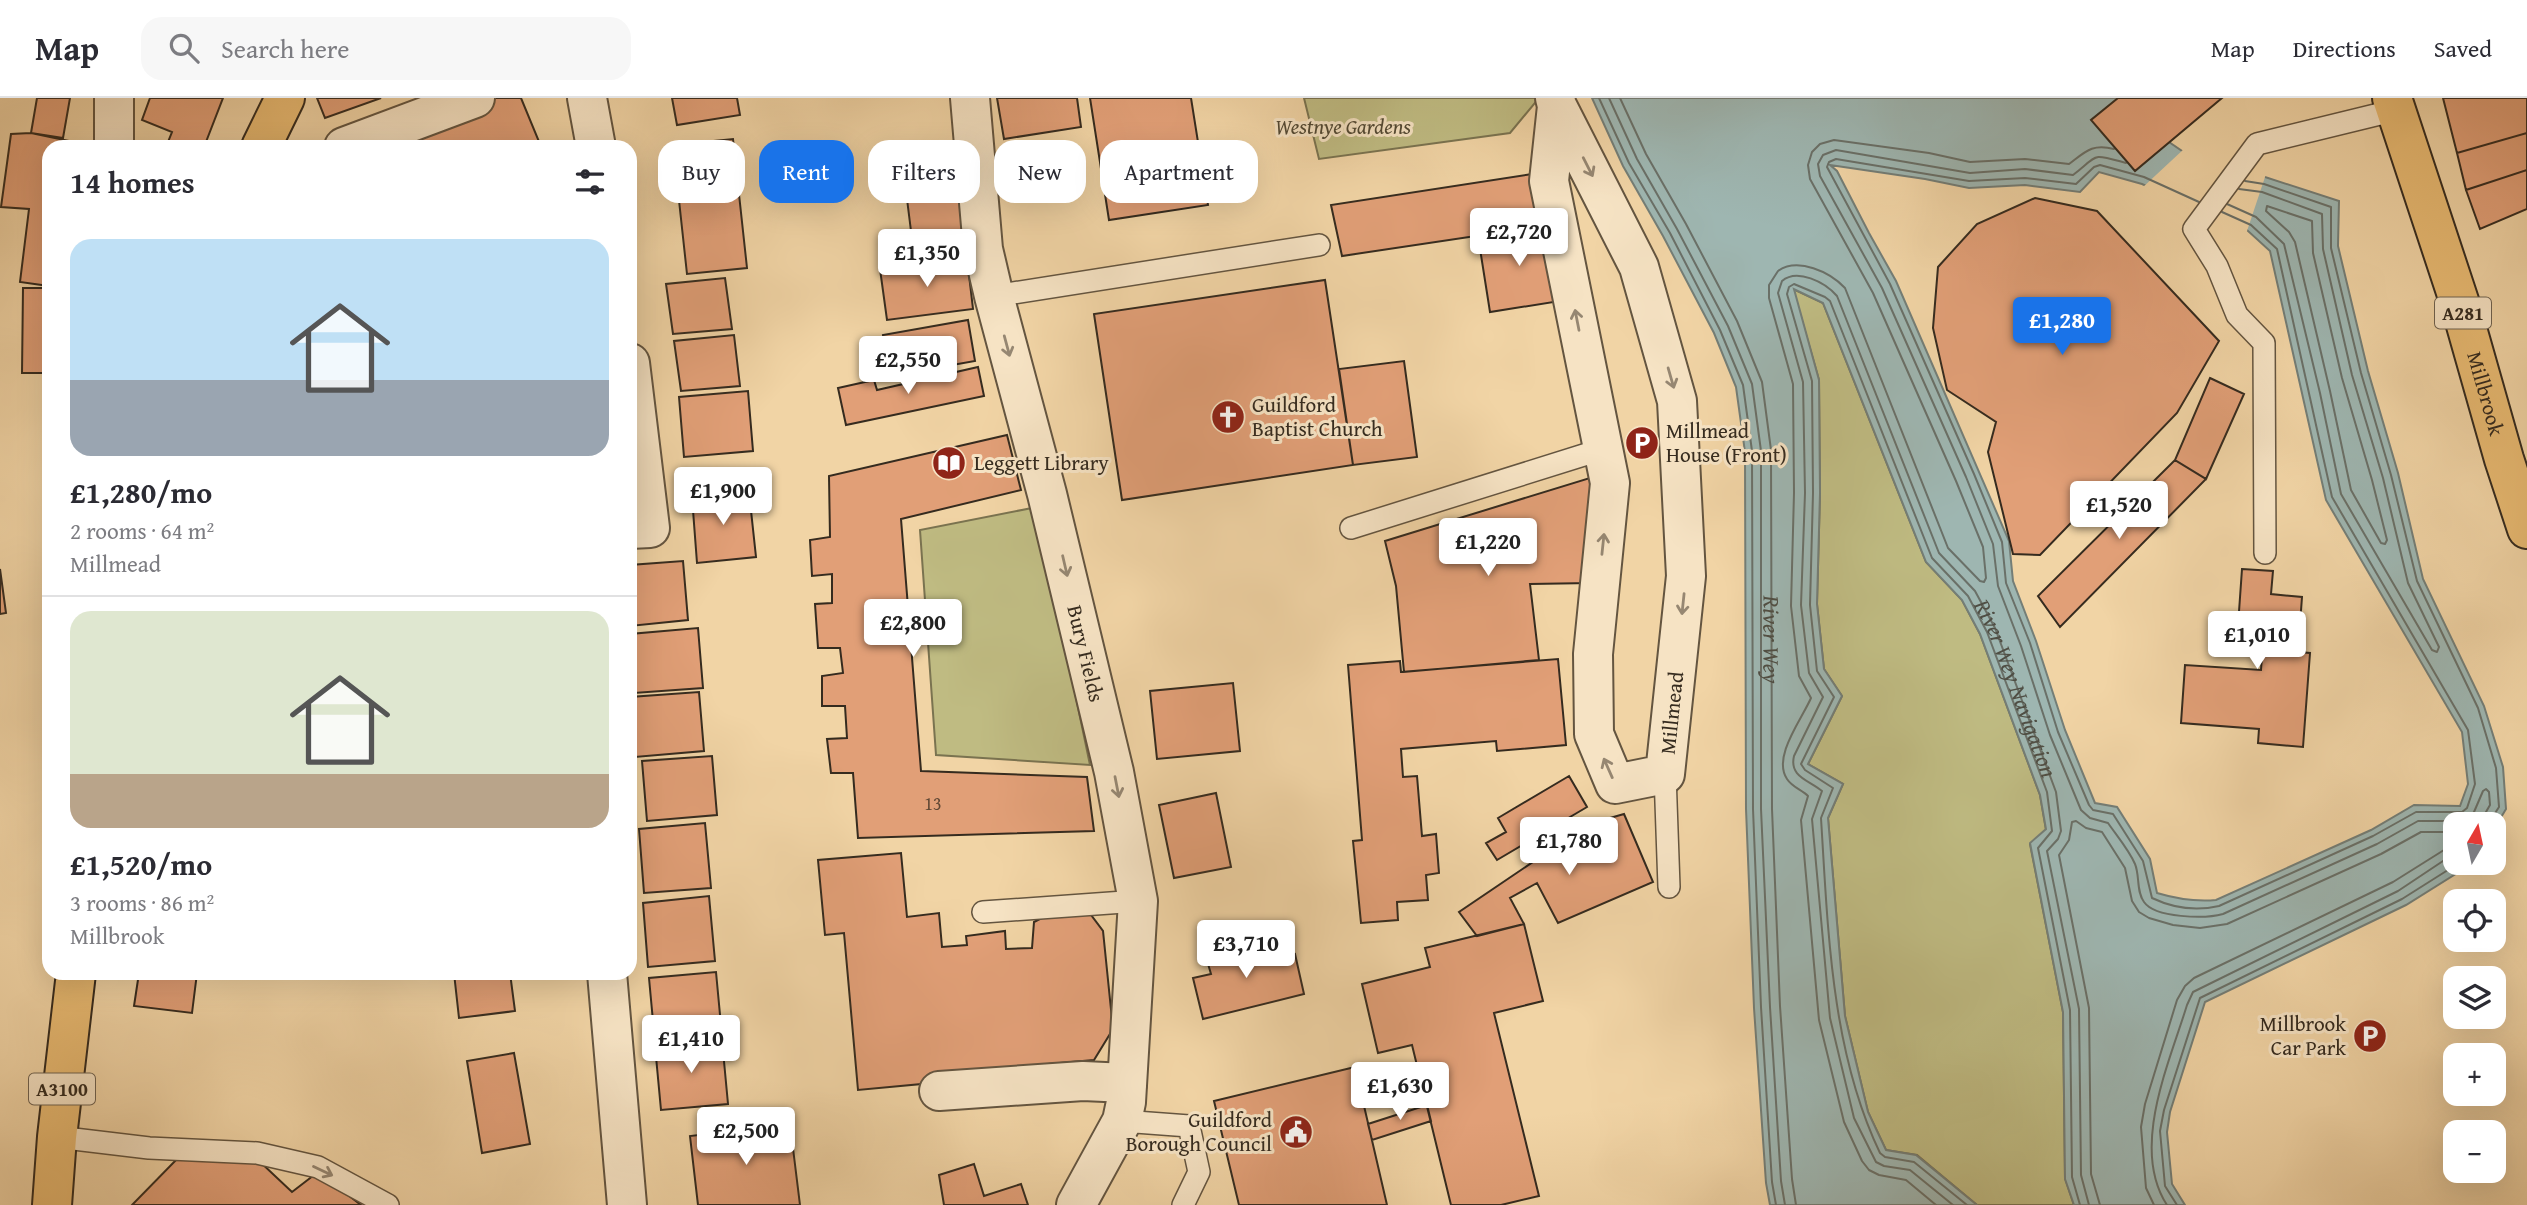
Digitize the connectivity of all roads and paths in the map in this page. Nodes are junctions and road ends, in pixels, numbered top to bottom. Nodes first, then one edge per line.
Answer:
1 (114, 98) edge
2 (285, 98) edge
3 (475, 98) edge
4 (587, 98) edge
5 (970, 98) edge
6 (1556, 102) edge
7 (2394, 104) edge
8 (114, 140) edge
9 (264, 140) edge
10 (363, 140) edge
11 (595, 140) edge
12 (1319, 245) dead end
13 (994, 296) junction
14 (637, 421) edge
15 (1603, 449) junction
16 (1351, 528) dead end
17 (637, 529) edge
18 (2527, 529) edge
19 (2265, 553) dead end
20 (1665, 774) junction
21 (1669, 887) dead end
22 (1138, 901) junction
23 (983, 912) dead end
24 (75, 980) edge
25 (608, 980) edge
26 (1127, 1083) junction
27 (939, 1091) dead end
28 (1122, 1121) junction
29 (57, 1138) junction
30 (52, 1205) edge
31 (388, 1205) edge
32 (627, 1205) edge
33 (1076, 1205) edge
34 (1183, 1205) edge

1 - 8 street
2 - 9 main road
3 - 10 street
4 - 11 street
5 - 13 street, Bury Fields
15 -> 6 street, Millmead
6 -> 20 street, Millmead
7 - 18 main road, Millbrook / A281
7 - 19 lane
12 - 13 lane
13 -> 22 street, Bury Fields
14 - 17 street
15 - 16 lane
20 -> 15 street, Millmead
20 - 21 lane
22 - 23 lane
22 - 26 street, Bury Fields
24 - 29 main road, A3100
25 - 32 street
26 - 27 street
26 - 28 street, Bury Fields
28 - 33 street, Bury Fields
28 - 34 lane
29 - 30 main road, A3100
29 -> 31 lane

